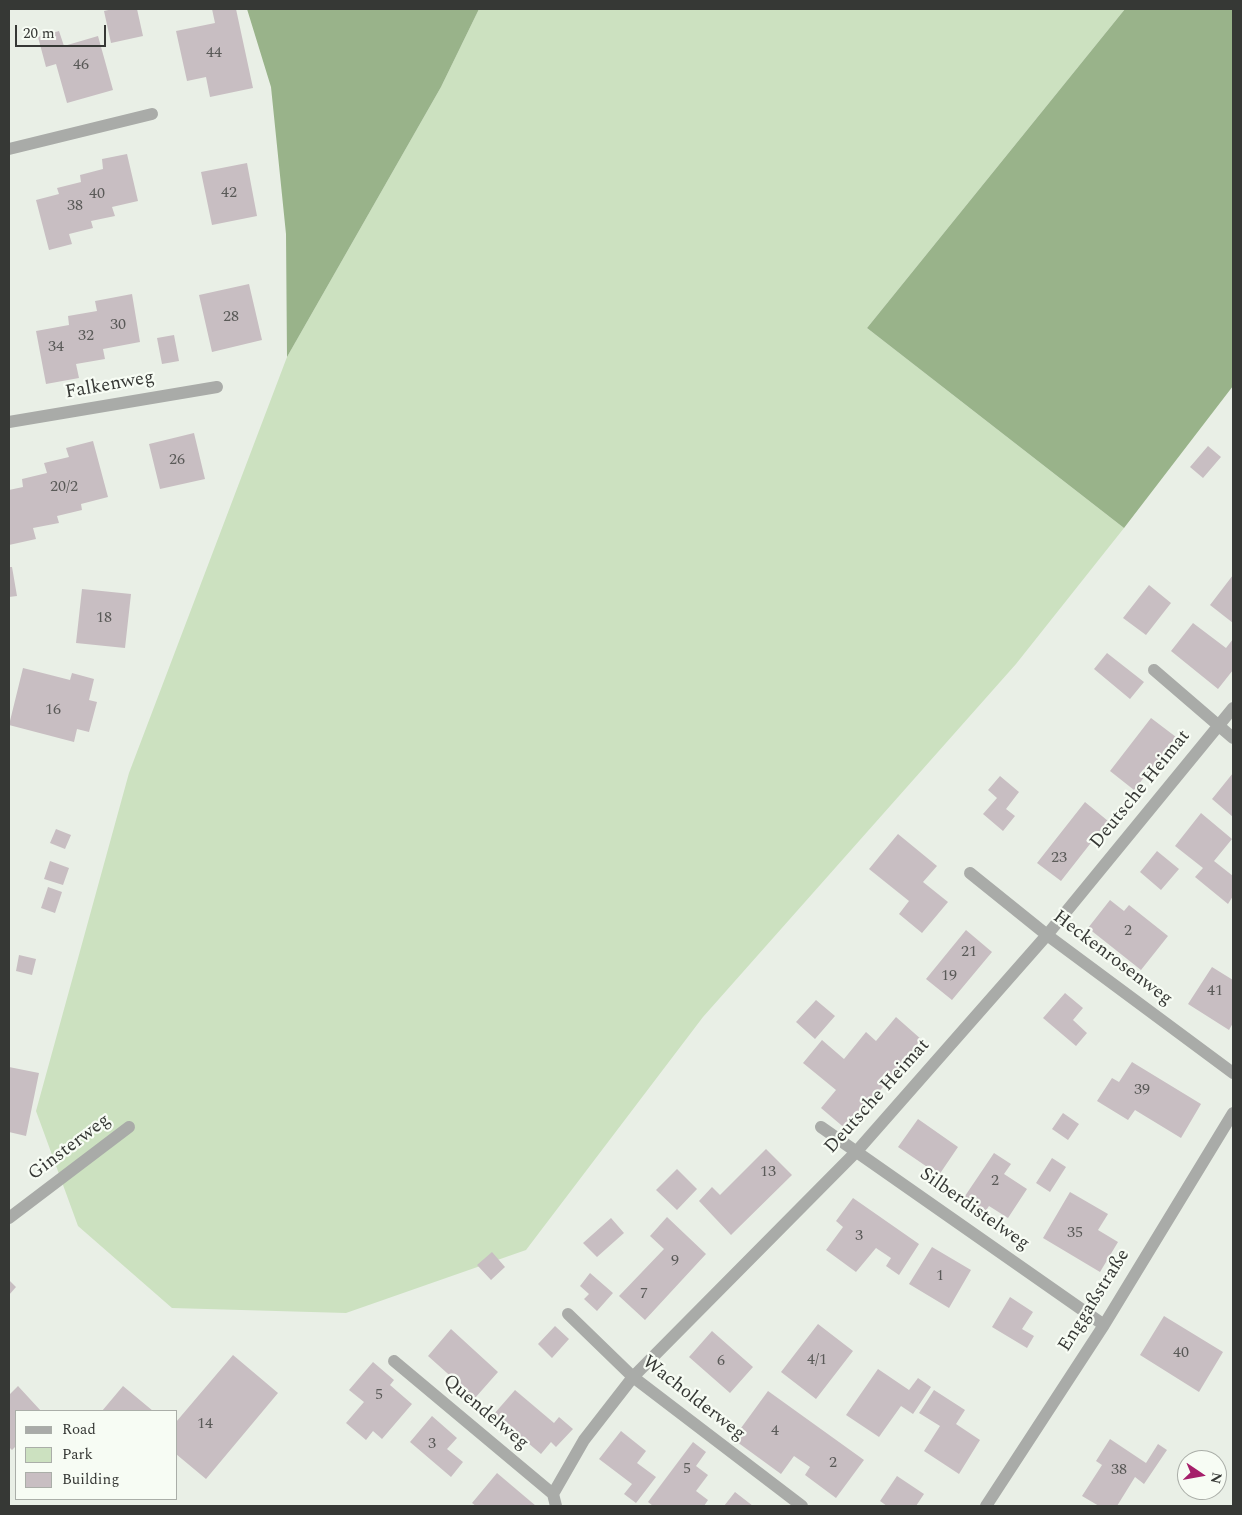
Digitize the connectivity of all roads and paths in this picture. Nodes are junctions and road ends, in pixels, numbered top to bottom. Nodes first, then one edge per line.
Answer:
1 (152, 114) dead end
2 (9, 149) edge
3 (216, 387) dead end
4 (9, 422) edge
5 (1154, 670) dead end
6 (1233, 708) edge
7 (1218, 726) junction
8 (1233, 738) edge
9 (970, 873) dead end
10 (1047, 935) junction
11 (1233, 1073) edge
12 (1233, 1113) edge
13 (821, 1126) dead end
14 (129, 1127) dead end
15 (857, 1151) junction
16 (9, 1218) edge
17 (568, 1314) dead end
18 (1104, 1325) junction
19 (394, 1361) dead end
20 (633, 1377) junction
21 (553, 1494) junction
22 (556, 1506) edge
23 (802, 1506) edge
24 (986, 1506) edge

1 - 2 street
3 - 4 street, Falkenweg
5 - 7 street
6 - 7 street, Deutsche Heimat
7 - 8 street
7 - 10 street, Deutsche Heimat
9 - 10 street, Heckenrosenweg
10 - 11 street, Heckenrosenweg
10 - 15 street, Deutsche Heimat
12 - 18 street, Enggaßstraße
13 - 15 street, Silberdistelweg
14 - 16 street, Ginsterweg
15 - 18 street, Silberdistelweg
15 - 20 street, Deutsche Heimat
17 - 20 street, Wacholderweg
18 - 24 street, Enggaßstraße
19 - 21 street, Quendelweg
20 - 21 street, Deutsche Heimat
20 - 23 street, Wacholderweg
21 - 22 street

